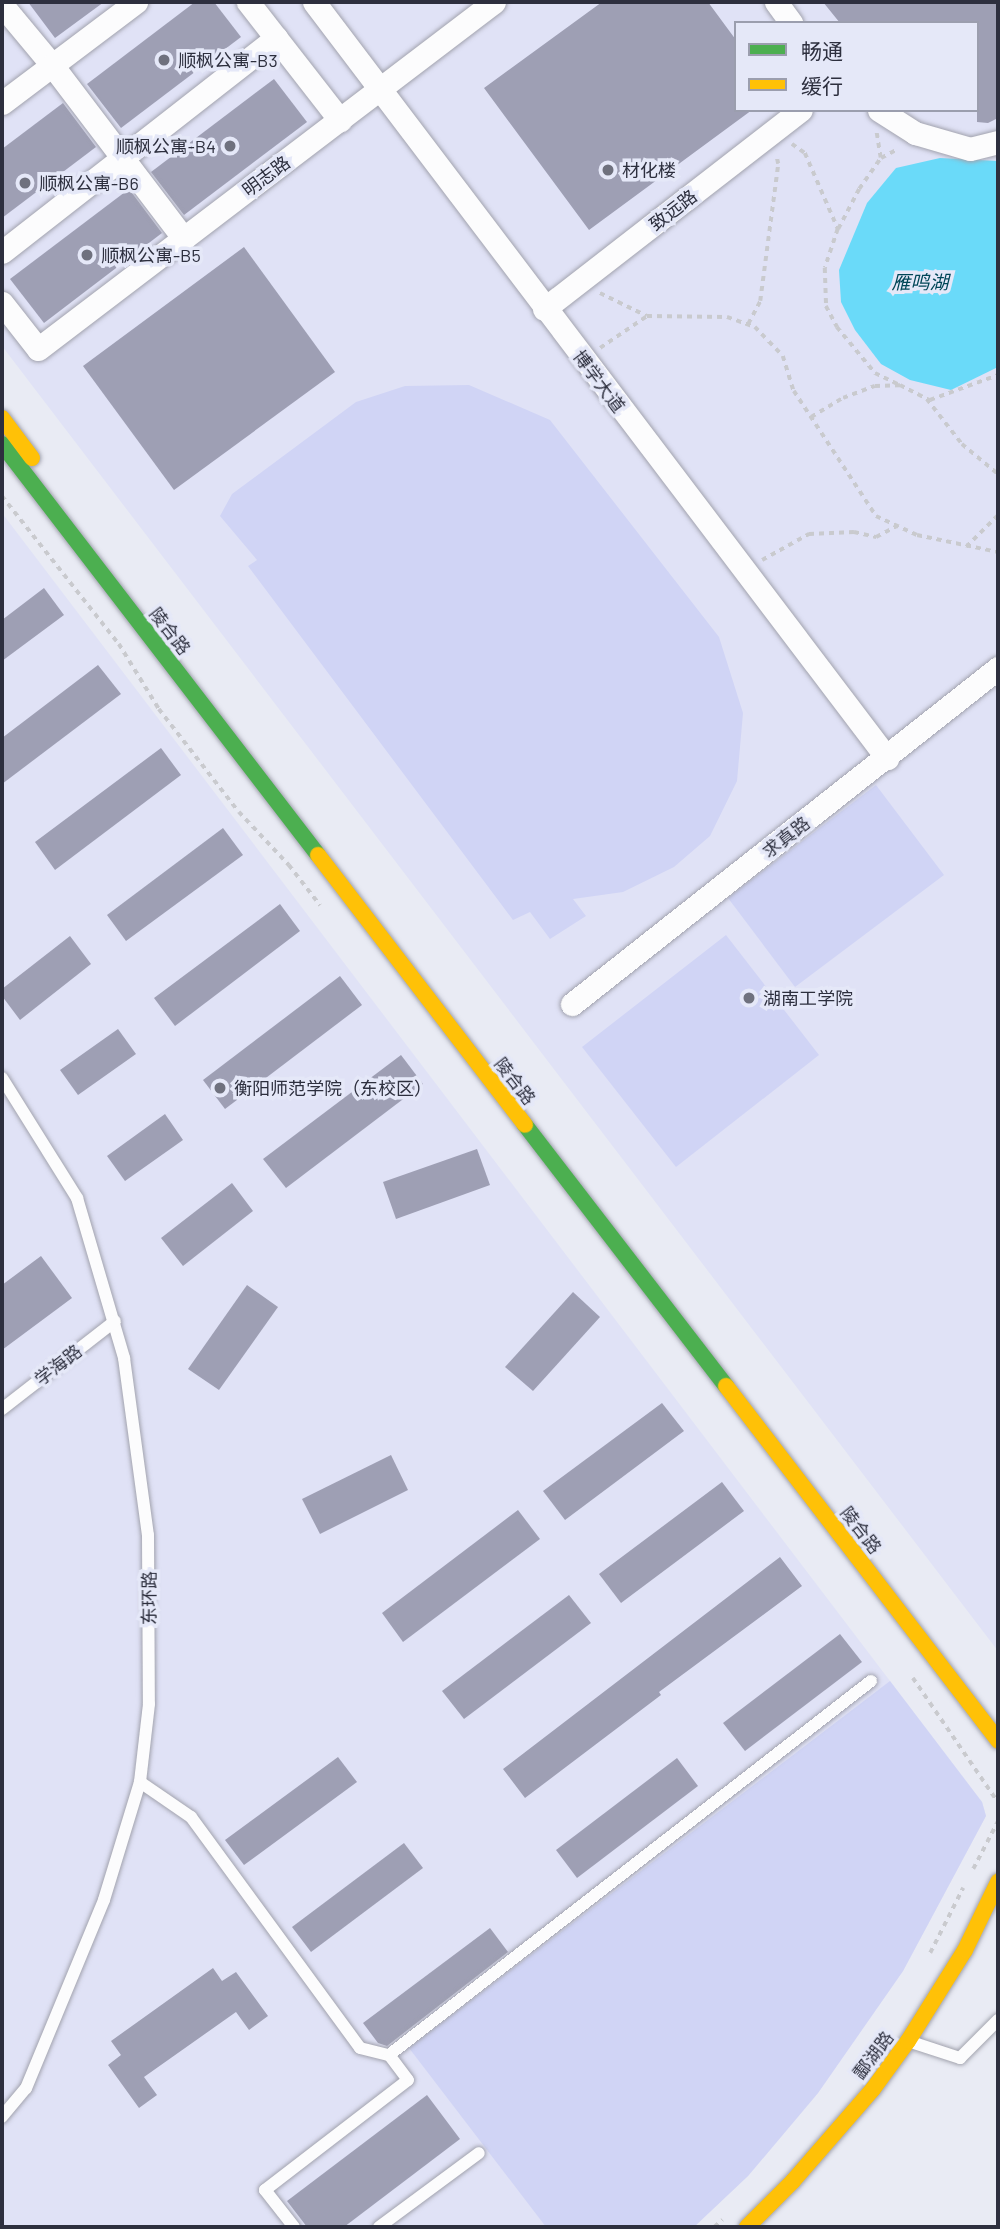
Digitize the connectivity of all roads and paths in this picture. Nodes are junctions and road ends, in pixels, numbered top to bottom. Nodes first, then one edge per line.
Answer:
1 (136, 2) edge
2 (248, 2) edge
3 (314, 2) edge
4 (494, 2) edge
5 (776, 2) edge
6 (2, 5) edge
7 (790, 21) edge
8 (276, 38) junction
9 (52, 65) junction
10 (379, 91) junction
11 (2, 103) edge
12 (798, 112) edge
13 (883, 112) edge
14 (340, 120) junction
15 (773, 132) junction
16 (923, 135) junction
17 (998, 142) edge
18 (122, 158) junction
19 (838, 229) junction
20 (184, 239) junction
21 (2, 252) edge
22 (579, 282) junction
23 (2, 303) edge
24 (544, 309) junction
25 (647, 316) junction
26 (748, 324) junction
27 (582, 358) junction
28 (998, 375) edge
29 (900, 385) junction
30 (926, 397) junction
31 (811, 417) junction
32 (2, 418) edge
33 (2, 444) edge
34 (998, 474) edge
35 (2, 496) edge
36 (998, 515) edge
37 (897, 526) junction
38 (966, 547) junction
39 (998, 552) edge
40 (743, 570) junction
41 (998, 668) edge
42 (887, 758) junction
43 (359, 881) dead end
44 (323, 908) dead end
45 (572, 1004) dead end
46 (4, 1085) edge
47 (115, 1321) junction
48 (2, 1409) edge
49 (912, 1676) dead end
50 (871, 1681) dead end
51 (998, 1741) edge
52 (140, 1782) junction
53 (998, 1802) edge
54 (998, 1821) edge
55 (998, 1882) edge
56 (925, 1961) dead end
57 (998, 2020) edge
58 (908, 2041) junction
59 (389, 2055) junction
60 (2, 2118) edge
61 (479, 2153) dead end
62 (723, 2219) dead end
63 (293, 2227) edge
64 (379, 2227) edge
65 (714, 2227) edge
66 (747, 2227) edge

1 - 9 street
2 - 8 street
3 - 10 street, 博学大道
4 - 10 street, 明志路
5 - 7 street
6 - 9 street
8 - 14 street
8 - 18 street
9 - 11 street
9 - 18 street
10 - 14 street, 明志路
10 - 24 street, 博学大道
12 - 15 street, 致远路
13 - 16 street
14 - 20 street, 明志路
15 - 19 path
15 - 22 street, 致远路
15 - 26 path
16 - 17 street
16 - 19 path
18 - 20 street
18 - 21 street
19 - 29 path
20 - 23 street, 明志路
22 - 24 street, 致远路
22 - 25 path
24 - 27 street, 博学大道
25 - 26 path
25 - 27 path
26 - 31 path
27 - 40 street, 博学大道
28 - 30 path
29 - 30 path
29 - 31 path
30 - 34 path
31 - 37 path
32 - 43 street, 陵合路
33 - 51 street, 陵合路
35 - 44 path
36 - 38 path
37 - 38 path
37 - 40 path
38 - 39 path
40 - 42 street, 博学大道
41 - 42 street, 求真路
42 - 45 street, 求真路
46 - 47 lane, 东环路
47 - 48 lane, 学海路
47 - 52 lane, 东环路
49 - 53 path
50 - 59 lane
52 - 59 lane
52 - 60 lane, 东环路
54 - 56 path
55 - 58 street, 酃湖路
57 - 58 lane
58 - 66 street, 酃湖路
59 - 63 lane
61 - 64 lane
62 - 65 path

